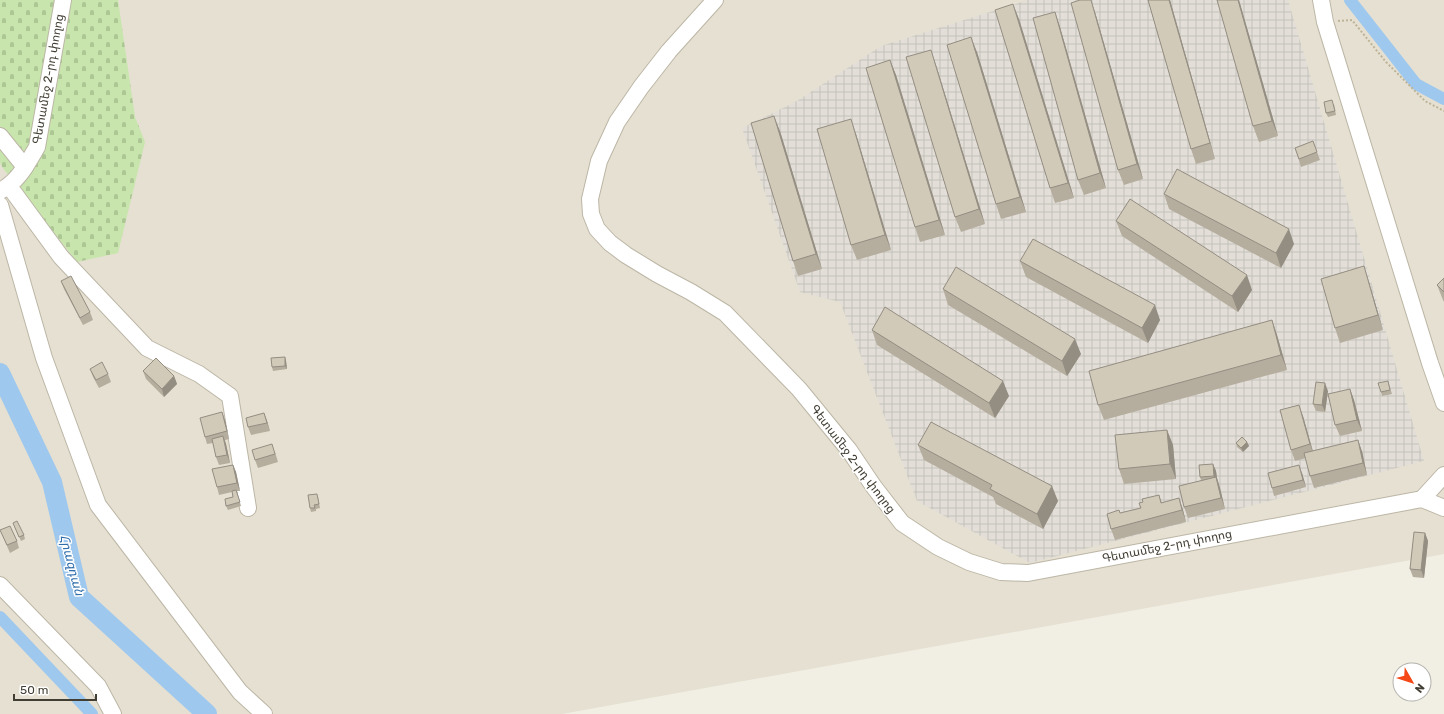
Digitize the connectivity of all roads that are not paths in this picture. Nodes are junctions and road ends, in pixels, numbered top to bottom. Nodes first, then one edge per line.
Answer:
1 (63, 0) edge
2 (715, 0) edge
3 (1321, 0) edge
4 (0, 136) edge
5 (25, 167) junction
6 (5, 189) edge
7 (0, 205) edge
8 (1444, 403) edge
9 (1444, 475) edge
10 (1422, 499) junction
11 (248, 508) dead end
12 (1444, 508) edge
13 (0, 585) edge
14 (113, 714) edge
15 (264, 714) edge

1 - 5 street, Գետամեջ 2-րդ փողոց
2 - 10 street, Գետամեջ 2-րդ փողոց
3 - 8 street
4 - 5 street
5 - 6 street, Գետամեջ 2-րդ փողոց
6 - 11 street
7 - 15 street
9 - 10 street
10 - 12 street
13 - 14 street

